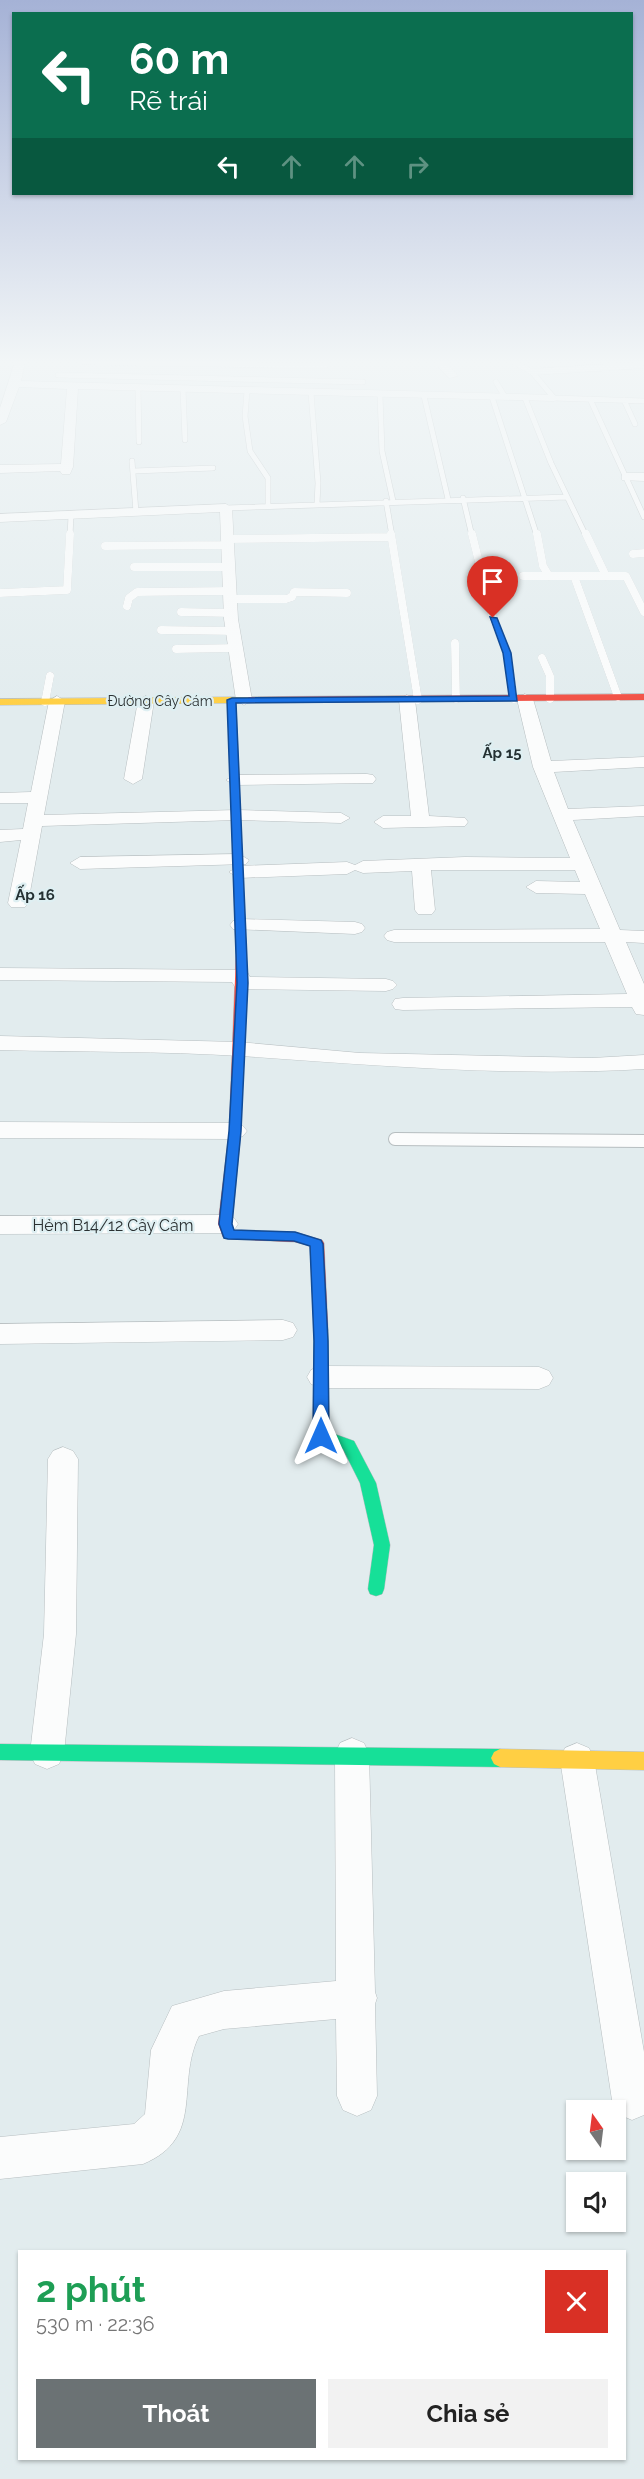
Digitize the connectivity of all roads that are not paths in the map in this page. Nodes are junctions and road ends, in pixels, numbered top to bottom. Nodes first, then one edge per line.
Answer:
1 (626, 477) edge
2 (134, 478) edge
3 (268, 478) edge
4 (318, 478) edge
5 (386, 478) edge
6 (443, 478) edge
7 (518, 478) edge
8 (558, 478) edge
9 (633, 493) junction
10 (644, 493) edge
11 (523, 497) junction
12 (463, 498) junction
13 (567, 498) junction
14 (448, 499) junction
15 (390, 501) junction
16 (317, 504) junction
17 (268, 506) junction
18 (226, 508) junction
19 (136, 512) junction
20 (71, 515) junction
21 (644, 517) edge
22 (0, 518) edge
23 (391, 537) junction
24 (227, 542) junction
25 (105, 546) dead end
26 (644, 553) edge
27 (633, 554) dead end
28 (134, 567) dead end
29 (227, 567) junction
30 (523, 576) dead end
31 (549, 576) junction
32 (574, 576) junction
33 (606, 576) junction
34 (0, 593) edge
35 (347, 593) dead end
36 (230, 601) junction
37 (127, 606) dead end
38 (181, 612) dead end
39 (644, 612) edge
40 (161, 630) dead end
41 (234, 631) junction
42 (455, 643) dead end
43 (176, 648) dead end
44 (237, 648) junction
45 (542, 658) dead end
46 (50, 676) dead end
47 (644, 696) edge
48 (618, 697) junction
49 (456, 699) junction
50 (519, 699) junction
51 (550, 699) junction
52 (146, 700) junction
53 (238, 700) junction
54 (413, 700) junction
55 (0, 702) edge
56 (51, 702) junction
57 (644, 762) edge
58 (542, 767) junction
59 (133, 779) dead end
60 (367, 779) dead end
61 (236, 780) junction
62 (40, 797) junction
63 (0, 798) edge
64 (644, 811) edge
65 (237, 815) junction
66 (561, 815) junction
67 (341, 818) dead end
68 (383, 822) dead end
69 (421, 822) junction
70 (459, 822) dead end
71 (34, 827) junction
72 (0, 836) edge
73 (80, 863) dead end
74 (421, 864) junction
75 (582, 864) junction
76 (239, 866) junction
77 (0, 878) edge
78 (24, 878) junction
79 (536, 887) dead end
80 (592, 888) junction
81 (18, 903) dead end
82 (425, 910) dead end
83 (240, 925) junction
84 (355, 928) dead end
85 (612, 934) junction
86 (393, 936) dead end
87 (644, 937) edge
88 (0, 974) edge
89 (241, 979) junction
90 (386, 985) dead end
91 (643, 1003) edge
92 (403, 1004) dead end
93 (0, 1043) edge
94 (238, 1049) junction
95 (644, 1062) edge
96 (0, 1130) edge
97 (235, 1131) junction
98 (395, 1139) dead end
99 (644, 1141) edge
100 (225, 1224) junction
101 (0, 1225) edge
102 (283, 1330) dead end
103 (0, 1334) edge
104 (321, 1377) junction
105 (538, 1378) dead end
106 (63, 1459) dead end
107 (376, 1589) dead end
108 (0, 1752) edge
109 (48, 1753) junction
110 (352, 1754) junction
111 (577, 1759) junction
112 (644, 1761) edge
113 (358, 1998) junction
114 (357, 2096) dead end
115 (632, 2100) dead end
116 (0, 2158) edge

1 - 9 lane
2 - 19 lane
3 - 17 lane
4 - 16 lane
5 - 15 lane
6 - 14 lane
7 - 11 lane
8 - 13 lane
9 - 10 lane
9 - 21 lane
11 - 12 lane
11 - 13 lane
11 - 31 lane
12 - 14 lane
12 - 50 lane
13 - 33 lane
14 - 15 lane
15 - 16 lane
15 - 23 lane
16 - 17 lane
17 - 18 lane
18 - 19 street
18 - 24 street
19 - 20 street
20 - 22 street
20 - 34 lane
23 - 24 lane
23 - 54 lane
24 - 25 lane
24 - 29 street
26 - 27 lane
28 - 29 lane
29 - 36 street
30 - 31 lane
31 - 32 lane
32 - 33 lane
32 - 48 lane
33 - 39 lane
35 - 36 lane
36 - 37 lane
36 - 38 lane
36 - 41 street
40 - 41 lane
41 - 44 street
42 - 49 lane
43 - 44 lane
44 - 53 street
45 - 51 lane
46 - 56 lane
47 - 48 street, Đường Cây Cám
48 - 51 street, Đường Cây Cám
49 - 50 street, Đường Cây Cám
49 - 54 street, Đường Cây Cám
50 - 51 street, Đường Cây Cám
50 - 58 street
52 - 53 street, Đường Cây Cám
52 - 56 street, Đường Cây Cám
52 - 59 street
53 - 54 street, Đường Cây Cám
53 - 61 street
54 - 69 street
55 - 56 street, Đường Cây Cám
56 - 62 street
57 - 58 street
58 - 66 street
60 - 61 street
61 - 65 street
62 - 63 street
62 - 71 street
64 - 66 street
65 - 67 street
65 - 71 street
65 - 76 street
66 - 75 street
68 - 69 street
69 - 70 street
71 - 72 street
71 - 78 street
73 - 76 street
74 - 75 street
74 - 76 street
74 - 82 street
75 - 80 street
76 - 83 street
77 - 78 street
78 - 81 street
79 - 80 street
80 - 85 street
83 - 84 street
83 - 89 street
85 - 86 street
85 - 87 street
85 - 91 street
88 - 89 street
89 - 90 street
89 - 94 street
91 - 92 street
93 - 94 street
94 - 95 street
94 - 97 street
96 - 97 street
97 - 100 street
98 - 99 lane
100 - 101 street, Hẻm B14/12 Cây Cám
100 - 104 street
102 - 103 street
104 - 105 street
104 - 107 street
106 - 109 street
108 - 109 street
109 - 110 street
110 - 111 street
110 - 113 street
111 - 112 street
111 - 115 street
113 - 114 street
113 - 116 street

